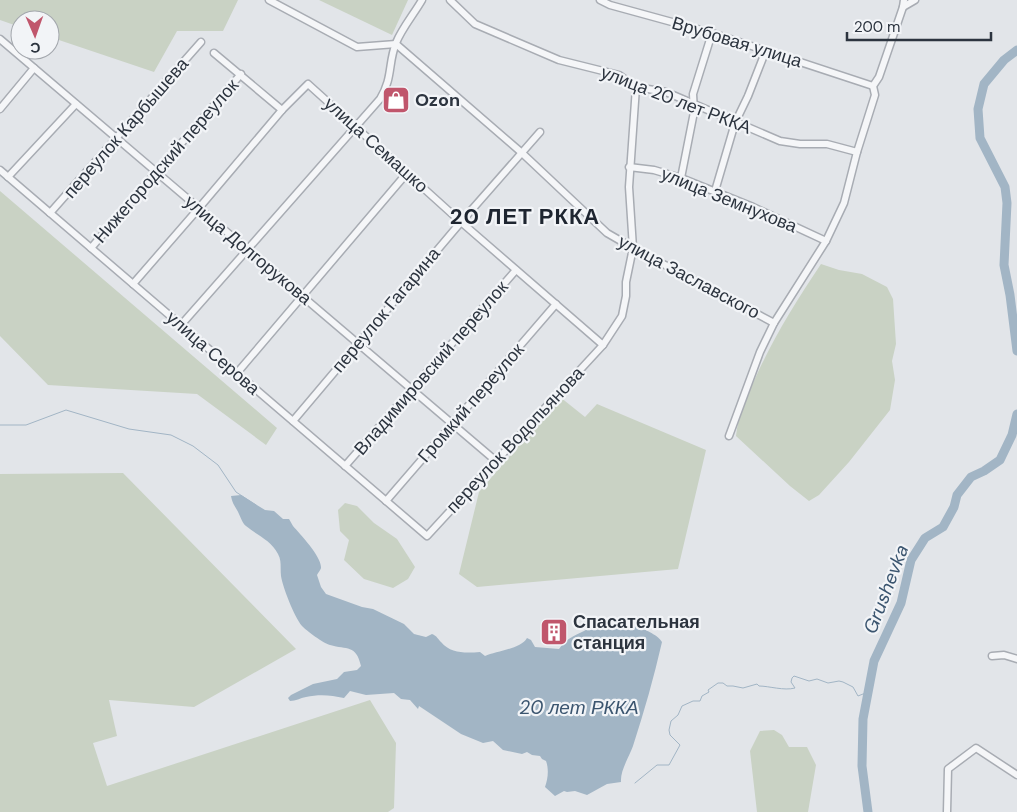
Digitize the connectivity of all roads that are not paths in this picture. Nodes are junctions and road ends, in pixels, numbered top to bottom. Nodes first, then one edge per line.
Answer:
1 (269, 0) edge
2 (422, 0) edge
3 (450, 0) edge
4 (600, 0) edge
5 (915, 0) edge
6 (904, 4) edge
7 (712, 33) junction
8 (0, 40) edge
9 (201, 42) dead end
10 (396, 44) junction
11 (766, 50) junction
12 (214, 53) dead end
13 (34, 68) junction
14 (241, 74) junction
15 (873, 86) junction
16 (636, 87) junction
17 (76, 104) junction
18 (693, 104) junction
19 (0, 109) edge
20 (282, 110) junction
21 (735, 123) junction
22 (356, 126) junction
23 (540, 132) dead end
24 (117, 139) junction
25 (857, 152) junction
26 (522, 153) junction
27 (630, 168) junction
28 (0, 170) edge
29 (157, 173) junction
30 (407, 173) junction
31 (8, 177) junction
32 (681, 178) junction
33 (715, 191) junction
34 (199, 208) junction
35 (50, 213) junction
36 (461, 222) junction
37 (826, 241) junction
38 (91, 248) junction
39 (633, 248) junction
40 (248, 250) junction
41 (516, 270) junction
42 (133, 284) junction
43 (302, 296) junction
44 (556, 304) junction
45 (774, 323) junction
46 (181, 325) junction
47 (358, 344) junction
48 (603, 345) junction
49 (237, 373) junction
50 (412, 390) junction
51 (293, 421) junction
52 (453, 424) junction
53 (729, 436) dead end
54 (496, 461) junction
55 (345, 466) junction
56 (386, 501) junction
57 (427, 536) joint
58 (992, 656) dead end
59 (1017, 660) edge
60 (1017, 775) edge
61 (947, 812) edge

1 - 10 street
2 - 10 street
3 - 16 street, улица 20 лет РККА
4 - 7 street, Врубовая улица
5 - 6 street
6 - 15 street
7 - 11 street, Врубовая улица
7 - 18 street
8 - 13 street, улица Долгорукова
9 - 24 street, переулок Карбышева
10 - 22 street
10 - 26 street, улица Заславского
11 - 15 street, Врубовая улица
11 - 21 street
12 - 14 street
13 - 17 street, улица Долгорукова
13 - 19 street
14 - 20 street
14 - 29 street, Нижегородский переулок
15 - 25 street
16 - 18 street, улица 20 лет РККА
16 - 27 street, переулок Водопьянова
17 - 24 street, улица Долгорукова
17 - 31 street
18 - 21 street, улица 20 лет РККА
18 - 32 street
20 - 22 street, улица Семашко
20 - 34 street
21 - 25 street, улица 20 лет РККА
21 - 33 street
22 - 30 street, улица Семашко
22 - 40 street
23 - 26 street, переулок Гагарина
24 - 29 street, улица Долгорукова
24 - 35 street, переулок Карбышева
25 - 37 street
26 - 36 street, переулок Гагарина
26 - 39 street, улица Заславского
27 - 32 street, улица Земнухова
27 - 39 street, переулок Водопьянова
28 - 31 street, улица Серова
29 - 34 street, улица Долгорукова
29 - 38 street, Нижегородский переулок
30 - 36 street, улица Семашко
30 - 43 street
31 - 35 street, улица Серова
32 - 33 street, улица Земнухова
33 - 37 street, улица Земнухова
34 - 40 street, улица Долгорукова
34 - 42 street
35 - 38 street, улица Серова
36 - 41 street, улица Семашко
36 - 47 street, переулок Гагарина
37 - 45 street
38 - 42 street, улица Серова
39 - 45 street, улица Заславского
39 - 48 street, переулок Водопьянова
40 - 43 street, улица Долгорукова
40 - 46 street
41 - 44 street, улица Семашко
41 - 50 street, Владимировский переулок
42 - 46 street, улица Серова
43 - 47 street, улица Долгорукова
43 - 49 street
44 - 48 street, улица Семашко
44 - 52 street, Громкий переулок
45 - 53 street
46 - 49 street, улица Серова
47 - 50 street, улица Долгорукова
47 - 51 street, переулок Гагарина
48 - 54 street, переулок Водопьянова
49 - 51 street, улица Серова
50 - 52 street, улица Долгорукова
50 - 55 street, Владимировский переулок
51 - 55 street, улица Серова
52 - 54 street, улица Долгорукова
52 - 56 street, Громкий переулок
54 - 57 street, переулок Водопьянова
55 - 56 street, улица Серова
56 - 57 street, улица Серова
58 - 59 street
60 - 61 street

